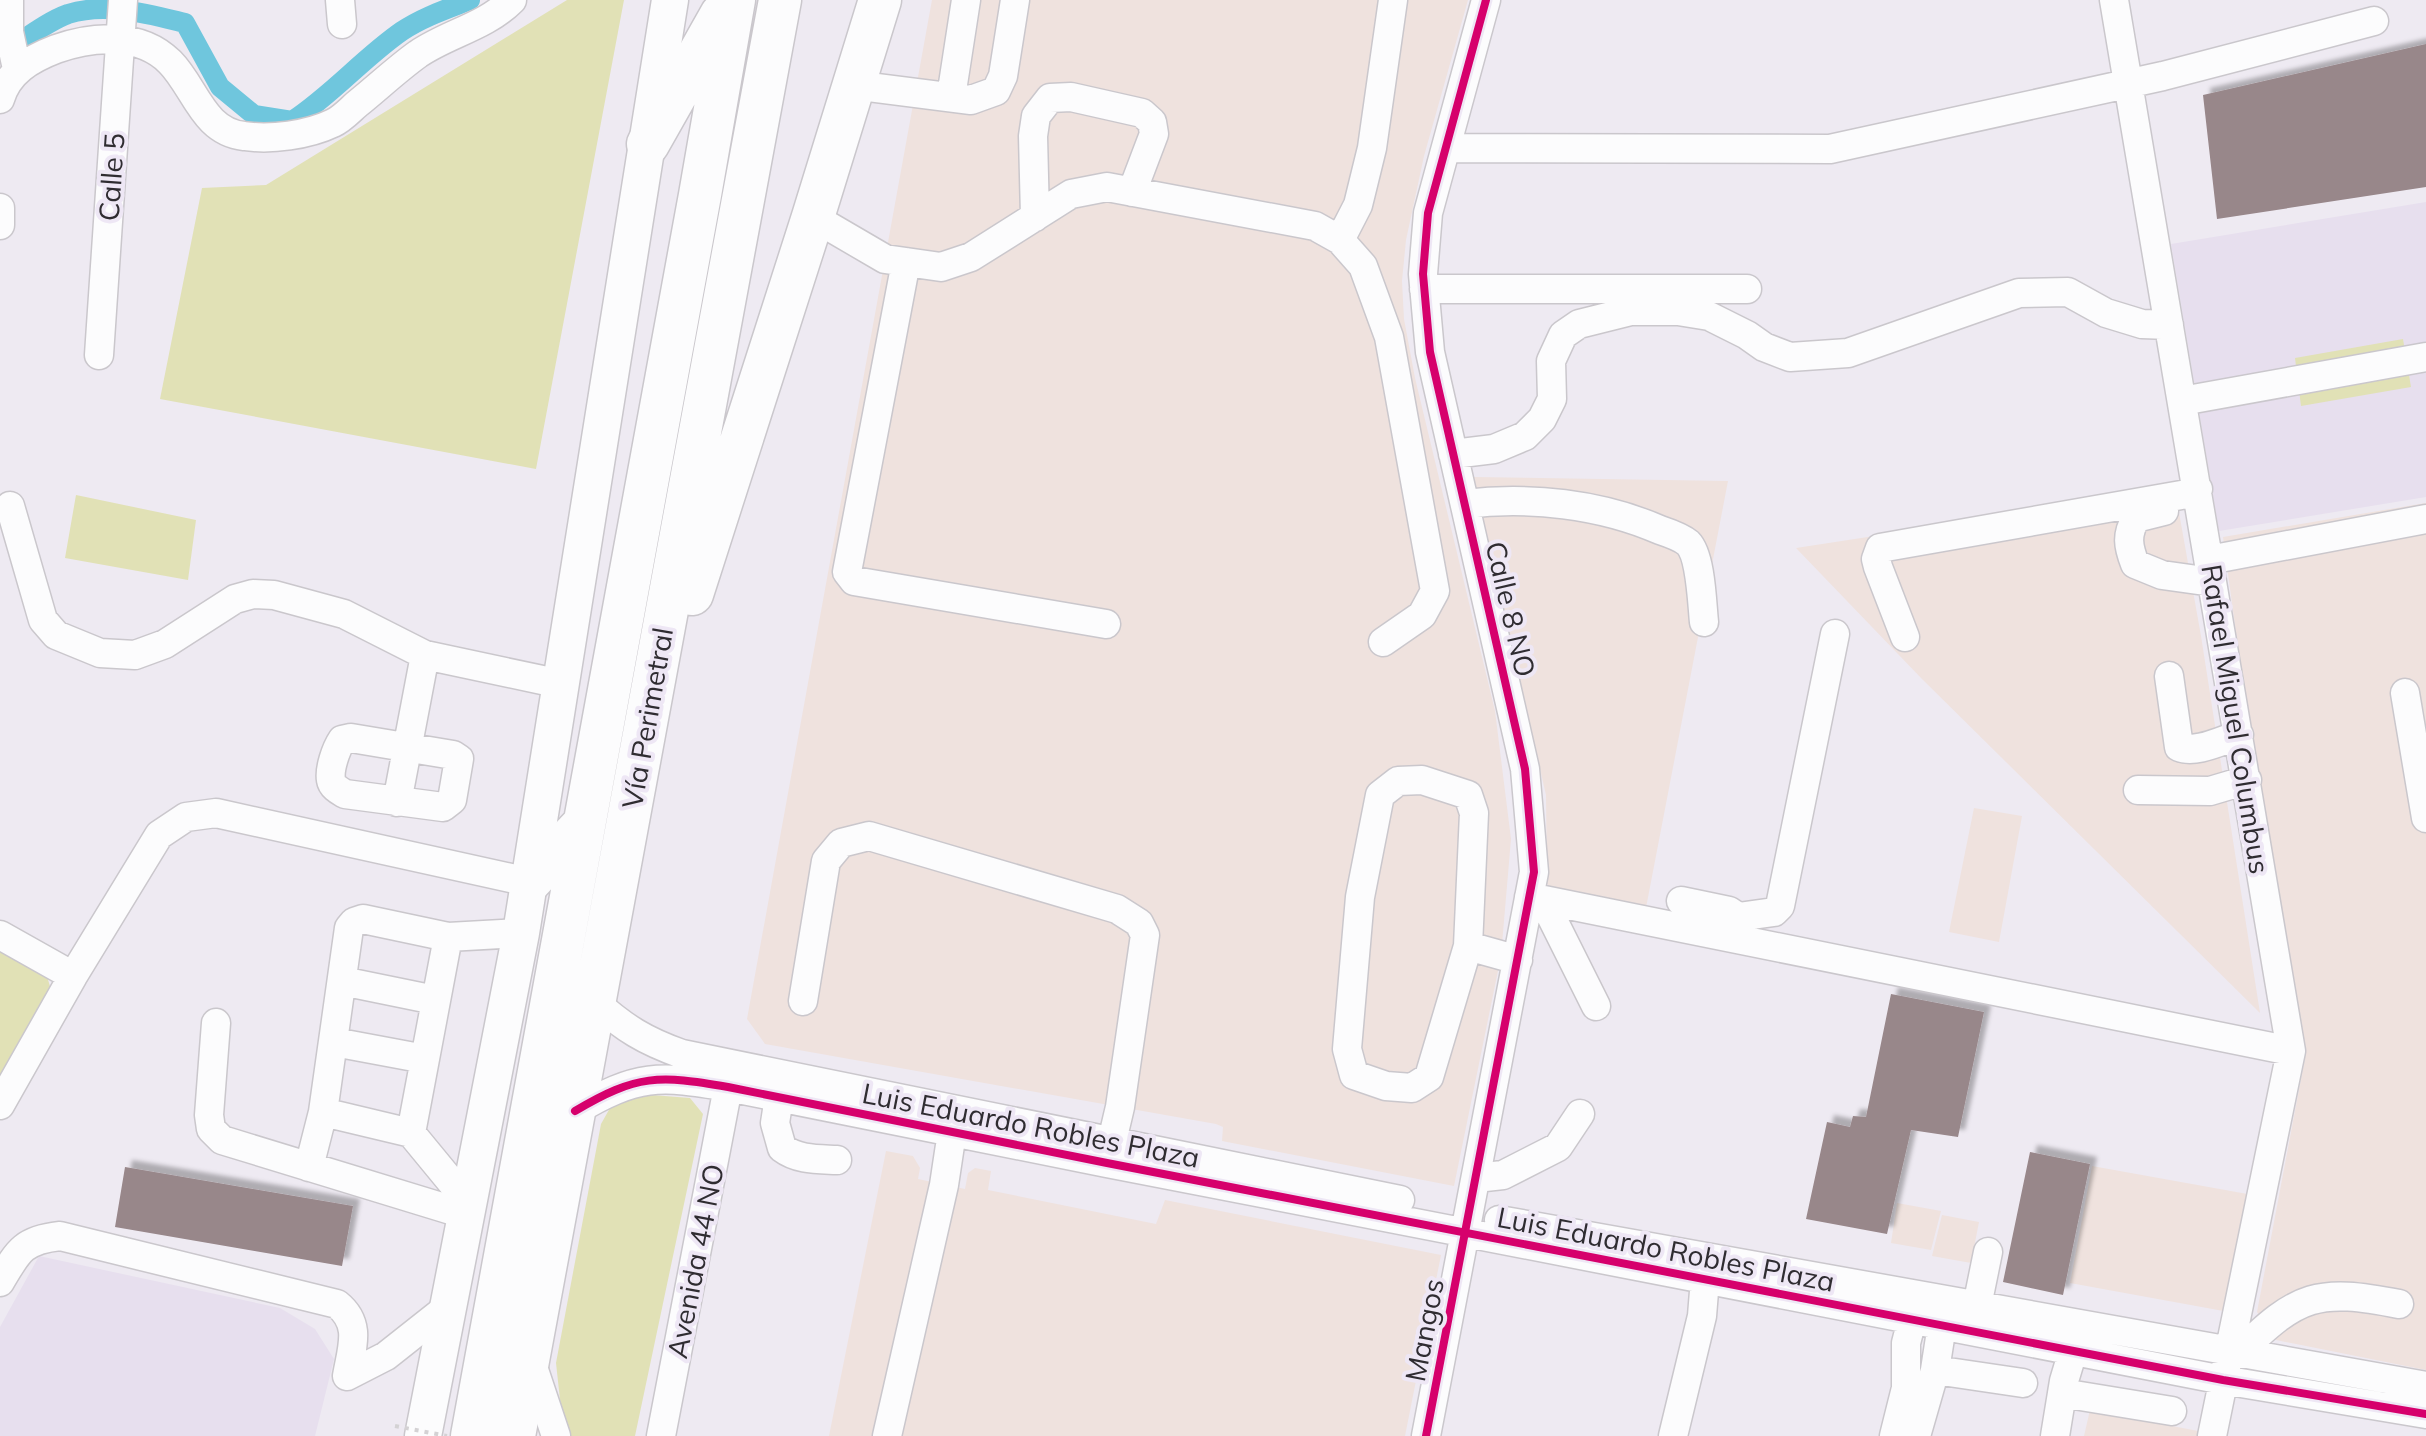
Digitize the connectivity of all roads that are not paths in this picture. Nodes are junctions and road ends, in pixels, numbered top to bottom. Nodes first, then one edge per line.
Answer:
1 (123, 0) edge
2 (512, 0) edge
3 (670, 0) edge
4 (704, 0) edge
5 (732, 0) edge
6 (780, 0) edge
7 (880, 0) edge
8 (966, 0) edge
9 (1015, 0) edge
10 (1393, 0) edge
11 (1486, 0) edge
12 (2114, 0) edge
13 (6, 20) edge
14 (2374, 21) dead end
15 (121, 34) junction
16 (702, 48) junction
17 (16, 65) junction
18 (2128, 84) junction
19 (853, 85) junction
20 (951, 97) junction
21 (0, 99) edge
22 (648, 144) junction
23 (1446, 148) junction
24 (1132, 192) junction
25 (700, 195) junction
26 (0, 208) edge
27 (813, 217) junction
28 (1035, 217) junction
29 (0, 225) edge
30 (1340, 240) junction
31 (906, 262) junction
32 (1424, 289) junction
33 (1747, 289) dead end
34 (2169, 325) junction
35 (99, 355) dead end
36 (2426, 357) edge
37 (2182, 401) junction
38 (1453, 454) junction
39 (2199, 496) junction
40 (1465, 504) junction
41 (10, 506) dead end
42 (2426, 519) edge
43 (2210, 571) junction
44 (1704, 622) dead end
45 (1106, 624) dead end
46 (1835, 634) dead end
47 (1905, 637) dead end
48 (1383, 642) dead end
49 (425, 655) junction
50 (2169, 676) dead end
51 (561, 684) junction
52 (2405, 693) dead end
53 (2239, 735) junction
54 (407, 747) junction
55 (639, 759) junction
56 (2247, 780) junction
57 (2138, 790) dead end
58 (397, 802) junction
59 (2426, 818) edge
60 (584, 824) junction
61 (529, 882) junction
62 (1536, 899) junction
63 (1681, 901) dead end
64 (1738, 928) junction
65 (521, 933) junction
66 (0, 935) edge
67 (448, 937) junction
68 (1468, 946) junction
69 (1518, 960) junction
70 (73, 976) junction
71 (342, 981) junction
72 (435, 1000) junction
73 (803, 1001) dead end
74 (595, 1002) junction
75 (1596, 1006) dead end
76 (216, 1023) dead end
77 (334, 1042) junction
78 (2291, 1051) junction
79 (425, 1059) junction
80 (728, 1087) junction
81 (779, 1097) junction
82 (0, 1105) edge
83 (575, 1111) junction
84 (323, 1112) junction
85 (1580, 1114) dead end
86 (952, 1132) junction
87 (411, 1133) junction
88 (1109, 1152) junction
89 (837, 1160) dead end
90 (309, 1167) junction
91 (1476, 1178) junction
92 (466, 1207) junction
93 (1468, 1224) junction
94 (1988, 1252) dead end
95 (1705, 1279) junction
96 (0, 1282) edge
97 (2399, 1304) dead end
98 (1977, 1306) junction
99 (448, 1307) junction
100 (1912, 1320) junction
101 (1942, 1325) junction
102 (2073, 1351) junction
103 (2235, 1352) junction
104 (529, 1354) junction
105 (1935, 1370) junction
106 (2223, 1380) junction
107 (2023, 1383) dead end
108 (2426, 1386) edge
109 (2062, 1393) junction
110 (2172, 1411) dead end
111 (2426, 1414) edge
112 (409, 1431) edge
113 (472, 1436) edge
114 (514, 1436) edge
115 (556, 1436) edge
116 (661, 1436) edge
117 (887, 1436) edge
118 (1426, 1436) edge
119 (1673, 1436) edge
120 (1894, 1436) edge
121 (1916, 1436) edge
122 (2055, 1436) edge
123 (2212, 1436) edge

1 - 15 street, Calle 5
2 - 15 street
3 - 22 main road
4 - 16 highway
5 - 16 highway
5 - 25 highway, Vía Perimetral
6 - 55 highway, Vía Perimetral
7 - 19 highway
8 - 20 street
9 - 20 street
10 - 30 street
11 - 23 street, Calle 8 NO
12 - 18 street, Rafael Miguel Columbus
13 - 17 street
14 - 18 street
15 - 17 street
15 - 35 street, Calle 5
16 - 22 highway
16 - 25 highway
17 - 21 street
18 - 23 street
18 - 34 street, Rafael Miguel Columbus
19 - 20 street
19 - 27 highway
22 - 51 main road
23 - 32 street, Calle 8 NO
24 - 28 street
24 - 28 street
24 - 30 street
25 - 60 highway, Vía Perimetral
26 - 29 street
27 - 31 street
27 - 55 highway
28 - 31 street
30 - 48 street
31 - 45 street
32 - 33 street
32 - 38 street, Calle 8 NO
34 - 37 street, Rafael Miguel Columbus
34 - 38 street
36 - 37 street
37 - 39 street, Rafael Miguel Columbus
38 - 40 street, Calle 8 NO
39 - 43 street, Rafael Miguel Columbus
39 - 43 street
39 - 47 street
40 - 44 street
40 - 62 street, Calle 8 NO
41 - 49 street
42 - 43 street
43 - 53 street, Rafael Miguel Columbus
46 - 64 street
49 - 51 street
49 - 54 street
50 - 53 street
51 - 61 main road
52 - 59 street
53 - 56 street, Rafael Miguel Columbus
54 - 58 street
54 - 58 street
54 - 58 street
55 - 74 highway, Vía Perimetral
56 - 57 street
56 - 78 street, Rafael Miguel Columbus
60 - 61 highway
60 - 113 highway, Vía Perimetral
61 - 65 main road
61 - 70 street
62 - 64 street
62 - 69 street, Calle 8 NO
62 - 75 street
63 - 64 street
64 - 78 street
65 - 67 street
65 - 92 main road
66 - 70 street
67 - 71 street
67 - 72 street
68 - 68 street
68 - 69 street
69 - 91 street, Calle 8 NO
70 - 82 street
71 - 72 street
71 - 77 street
72 - 79 street
73 - 88 street
74 - 83 highway, Vía Perimetral
74 - 88 street, Luis Eduardo Robles Plaza
76 - 90 street
77 - 79 street
77 - 84 street
78 - 103 street, Rafael Miguel Columbus
79 - 87 street
80 - 81 street, Luis Eduardo Robles Plaza
80 - 83 street, Luis Eduardo Robles Plaza
80 - 116 street, Avenida 44 NO
81 - 86 street, Luis Eduardo Robles Plaza
81 - 89 street
83 - 104 highway, Vía Perimetral
84 - 87 street
84 - 90 street
85 - 91 street
86 - 88 street, Luis Eduardo Robles Plaza
86 - 117 street
87 - 92 street
88 - 93 street, Luis Eduardo Robles Plaza
90 - 92 street
91 - 93 street, Calle 8 NO
92 - 99 main road
93 - 95 street, Luis Eduardo Robles Plaza
93 - 98 street, Luis Eduardo Robles Plaza
93 - 118 street, Mangos
94 - 98 street
95 - 100 street, Luis Eduardo Robles Plaza
95 - 119 street
96 - 99 street
97 - 103 street
98 - 103 street, Luis Eduardo Robles Plaza
99 - 112 main road
100 - 101 street, Luis Eduardo Robles Plaza
100 - 120 street
101 - 102 street, Luis Eduardo Robles Plaza
101 - 105 street
102 - 106 street, Luis Eduardo Robles Plaza
102 - 109 street
103 - 106 street, Rafael Miguel Columbus
103 - 108 street, Luis Eduardo Robles Plaza
104 - 114 highway, Vía Perimetral
104 - 115 street
105 - 107 street
105 - 121 street
106 - 111 street, Luis Eduardo Robles Plaza
106 - 123 street, Rafael Miguel Columbus
109 - 110 street
109 - 122 street

